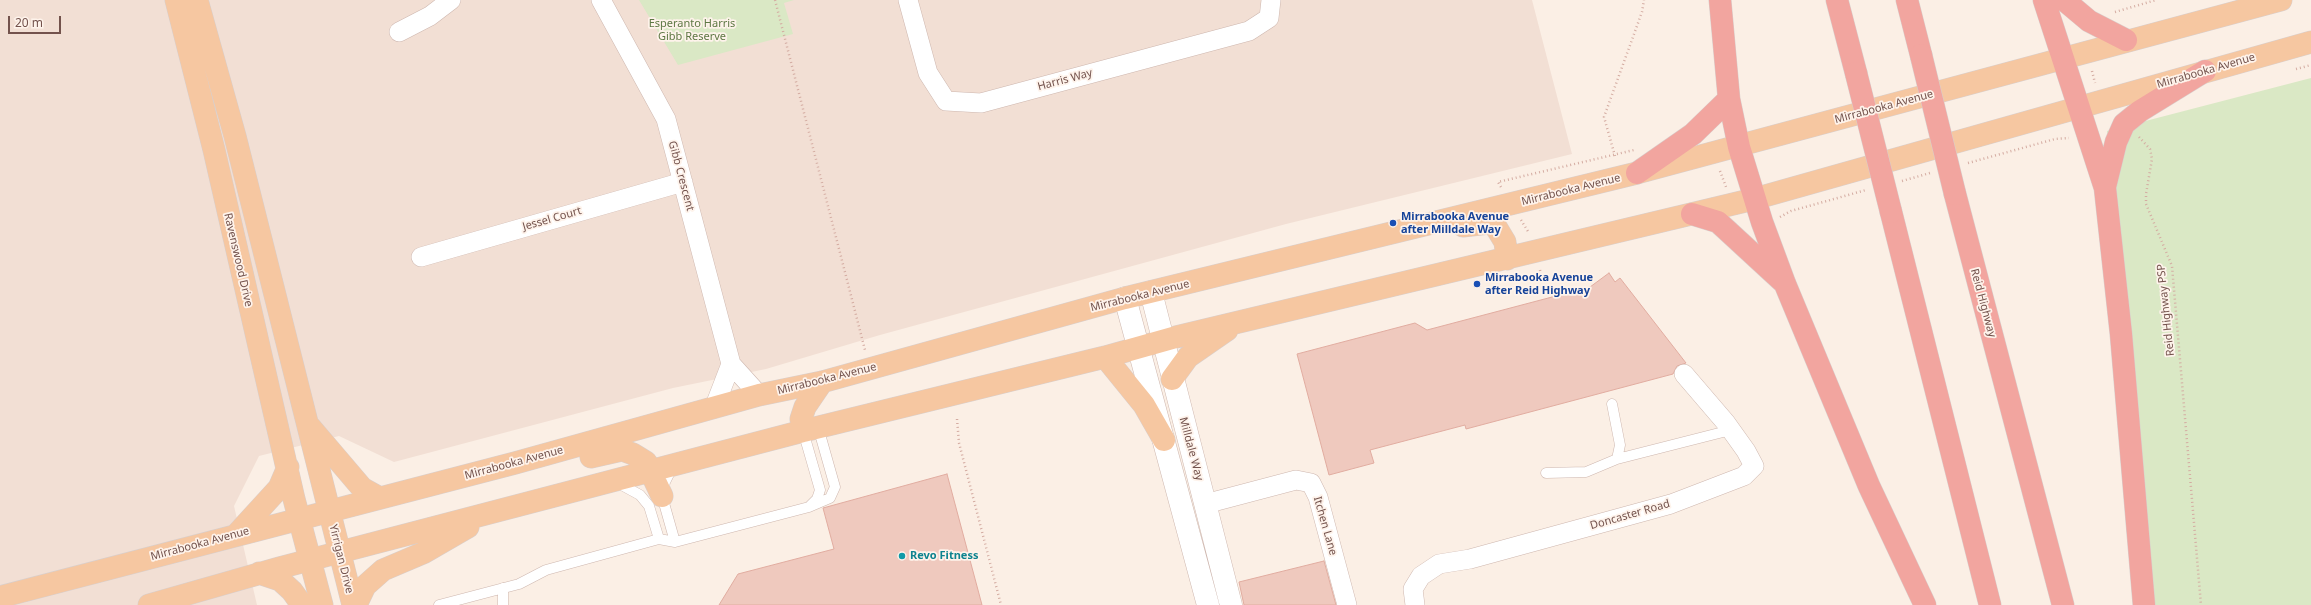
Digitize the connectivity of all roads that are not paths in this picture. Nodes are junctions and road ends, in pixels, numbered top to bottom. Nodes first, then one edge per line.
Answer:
1 (176, 0) edge
2 (197, 0) edge
3 (452, 0) edge
4 (601, 0) edge
5 (908, 0) edge
6 (1271, 0) edge
7 (1720, 0) edge
8 (1837, 0) edge
9 (1906, 0) edge
10 (2044, 0) edge
11 (2064, 0) edge
12 (2281, 0) edge
13 (399, 32) dead end
14 (2126, 40) junction
15 (2311, 42) edge
16 (2063, 59) junction
17 (2205, 71) junction
18 (1729, 99) junction
19 (2079, 108) junction
20 (1739, 147) junction
21 (1637, 173) junction
22 (683, 182) junction
23 (2105, 188) junction
24 (1754, 199) junction
25 (1692, 214) junction
26 (1375, 237) junction
27 (421, 256) dead end
28 (1507, 259) junction
29 (1784, 284) junction
30 (1150, 292) junction
31 (1126, 298) junction
32 (1244, 321) junction
33 (1163, 341) junction
34 (1139, 349) junction
35 (1105, 357) junction
36 (731, 364) junction
37 (1684, 374) dead end
38 (1172, 379) junction
39 (822, 382) junction
40 (759, 395) junction
41 (1612, 404) dead end
42 (714, 408) junction
43 (307, 424) junction
44 (810, 429) junction
45 (1731, 430) junction
46 (1164, 440) junction
47 (1617, 459) junction
48 (515, 463) junction
49 (673, 466) junction
50 (288, 467) junction
51 (652, 471) junction
52 (1546, 473) dead end
53 (613, 481) junction
54 (662, 496) junction
55 (380, 498) junction
56 (1205, 504) junction
57 (809, 508) junction
58 (329, 512) junction
59 (496, 512) junction
60 (300, 520) junction
61 (236, 535) junction
62 (659, 539) junction
63 (675, 542) junction
64 (340, 553) junction
65 (310, 560) junction
66 (259, 574) junction
67 (502, 588) junction
68 (0, 597) edge
69 (463, 602) edge
70 (149, 605) edge
71 (302, 605) edge
72 (322, 605) edge
73 (355, 605) edge
74 (439, 605) edge
75 (503, 605) edge
76 (1208, 605) edge
77 (1232, 605) edge
78 (1347, 605) edge
79 (1415, 605) edge
80 (1925, 605) edge
81 (1990, 605) edge
82 (2063, 605) edge
83 (2144, 605) edge

1 - 50 main road, Ravenswood Drive
2 - 43 main road
3 - 13 street
4 - 22 street, Gibb Crescent
5 - 6 street, Harris Way
7 - 18 highway
8 - 81 highway, bridge
9 - 82 highway, Reid Highway, bridge
10 - 16 highway
11 - 14 highway
12 - 14 main road, Mirrabooka Avenue
14 - 16 main road, Mirrabooka Avenue
15 - 17 main road, Mirrabooka Avenue
16 - 19 highway
16 - 20 main road, Mirrabooka Avenue
17 - 19 main road, Mirrabooka Avenue
17 - 23 highway
18 - 20 highway
18 - 21 highway
19 - 23 highway
19 - 24 main road, Mirrabooka Avenue
20 - 21 main road, Mirrabooka Avenue
20 - 24 highway
21 - 26 main road, Mirrabooka Avenue
22 - 27 street, Jessel Court
22 - 36 street, Gibb Crescent
23 - 83 highway
24 - 25 main road, Mirrabooka Avenue
24 - 29 highway
25 - 28 main road, Mirrabooka Avenue
25 - 29 highway
26 - 28 main road
26 - 30 main road, Mirrabooka Avenue
28 - 32 main road, Mirrabooka Avenue
29 - 80 highway
30 - 31 main road, Mirrabooka Avenue
30 - 33 street, Milldale Way
31 - 34 street
31 - 39 main road, Mirrabooka Avenue
32 - 33 main road, Mirrabooka Avenue
32 - 38 main road
33 - 34 main road, Mirrabooka Avenue
33 - 38 street, Milldale Way
34 - 35 main road, Mirrabooka Avenue
34 - 46 street
35 - 44 main road, Mirrabooka Avenue
35 - 46 main road
36 - 40 street, Gibb Crescent
36 - 42 street
37 - 45 street, Doncaster Road
38 - 56 street, Milldale Way
39 - 40 main road, Mirrabooka Avenue
39 - 44 main road
40 - 42 main road, Mirrabooka Avenue
41 - 47 lane
42 - 48 main road, Mirrabooka Avenue
43 - 55 main road
43 - 58 main road
44 - 49 main road, Mirrabooka Avenue
44 - 57 lane
44 - 57 lane
45 - 47 lane
45 - 79 street, Doncaster Road
46 - 76 street
47 - 52 lane
48 - 51 main road
48 - 55 main road, Mirrabooka Avenue
49 - 51 main road, Mirrabooka Avenue
49 - 54 lane
50 - 60 main road, Ravenswood Drive
50 - 61 main road
51 - 53 main road, Mirrabooka Avenue
51 - 54 main road
53 - 59 main road, Mirrabooka Avenue
53 - 62 lane
54 - 63 lane
55 - 58 main road, Mirrabooka Avenue
56 - 77 street, Milldale Way
56 - 78 street, Itchen Lane
57 - 63 lane
58 - 60 main road, Mirrabooka Avenue
58 - 64 main road, Yirrigan Drive
59 - 64 main road, Mirrabooka Avenue
59 - 73 main road
60 - 61 main road, Mirrabooka Avenue
60 - 65 main road
61 - 68 main road, Mirrabooka Avenue
62 - 63 lane
62 - 67 lane
64 - 65 main road, Mirrabooka Avenue
64 - 73 main road, Yirrigan Drive
65 - 66 main road, Mirrabooka Avenue
65 - 72 main road
66 - 70 main road, Mirrabooka Avenue
66 - 71 main road
67 - 69 lane
67 - 75 lane
69 - 74 lane

